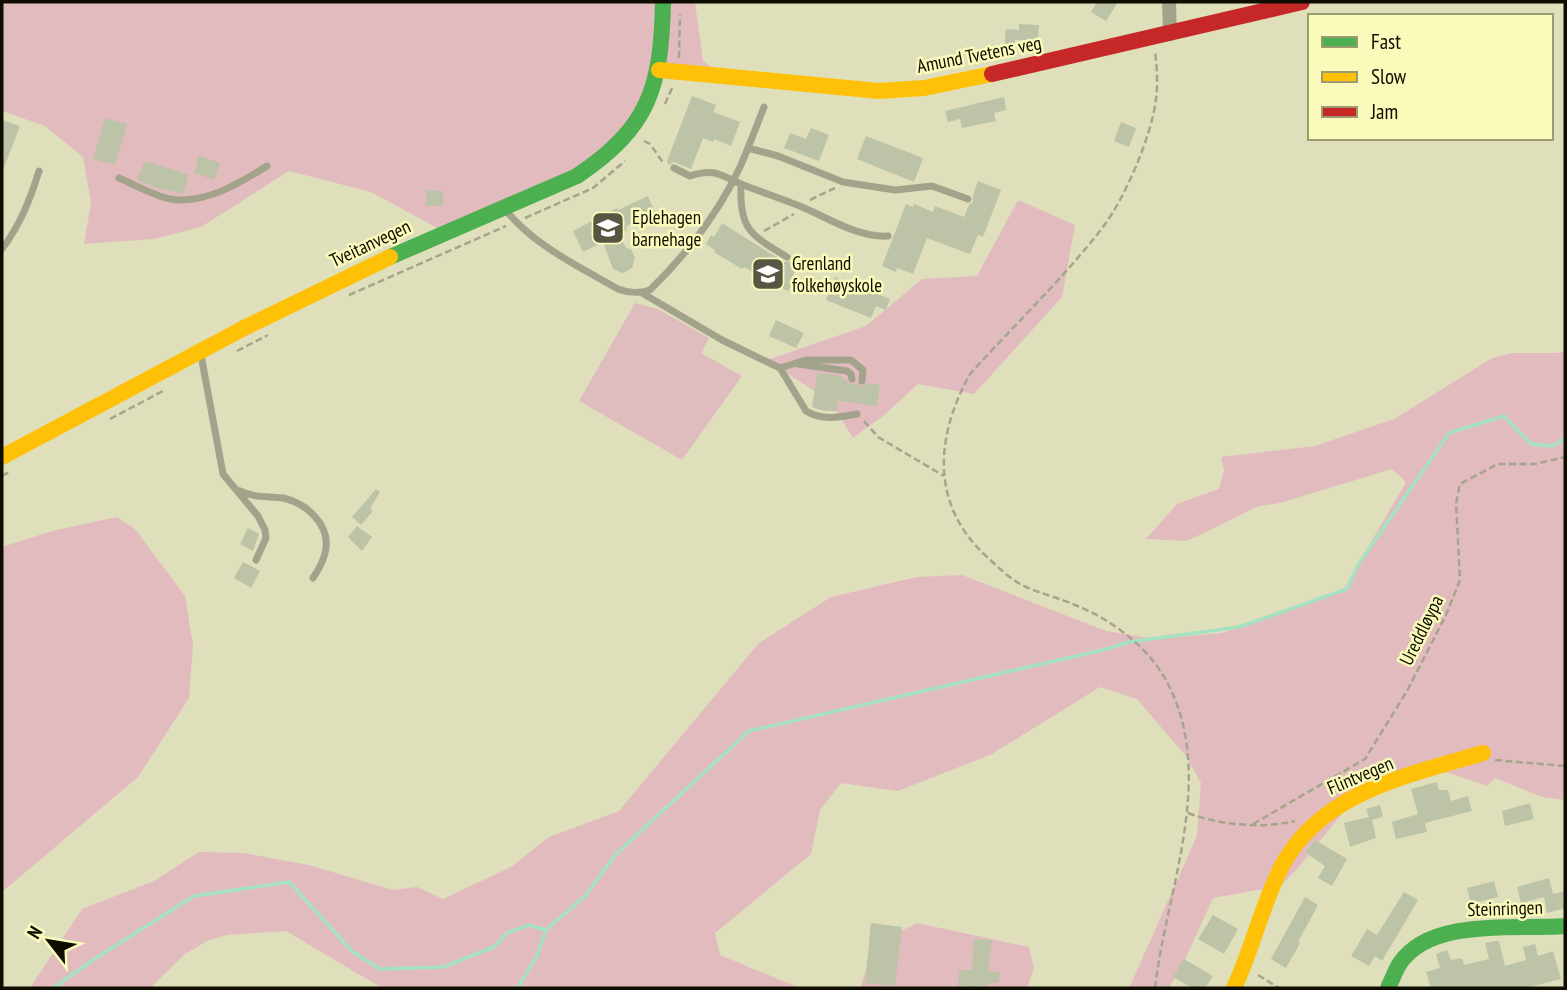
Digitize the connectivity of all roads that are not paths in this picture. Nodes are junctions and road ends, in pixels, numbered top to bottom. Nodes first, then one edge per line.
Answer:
1 (663, 2) edge
2 (1169, 2) edge
3 (1294, 3) edge
4 (1171, 34) junction
5 (659, 70) junction
6 (764, 107) dead end
7 (748, 148) junction
8 (267, 166) dead end
9 (674, 169) road end
10 (39, 171) dead end
11 (119, 178) dead end
12 (737, 182) junction
13 (968, 199) dead end
14 (504, 208) junction
15 (888, 236) dead end
16 (2, 249) edge
17 (787, 257) dead end
18 (642, 293) junction
19 (200, 351) junction
20 (797, 364) junction
21 (780, 368) junction
22 (852, 379) dead end
23 (862, 380) dead end
24 (857, 414) road end
25 (2, 457) edge
26 (231, 485) junction
27 (256, 560) dead end
28 (313, 578) dead end
29 (1483, 753) road end
30 (1565, 926) edge
31 (1234, 988) edge
32 (1388, 988) edge

1 - 5 street, Tveitanvegen
2 - 4 street
3 - 4 street, Amund Tvetens veg
4 - 5 street, Amund Tvetens veg
5 - 14 street, Tveitanvegen
6 - 7 lane
7 - 12 lane
7 - 13 lane
8 - 11 lane
9 - 12 lane
10 - 16 lane
12 - 15 lane
12 - 17 lane
12 - 18 lane
14 - 18 lane
14 - 19 street, Tveitanvegen
18 - 21 lane
19 - 25 street, Tveitanvegen
19 - 26 lane
20 - 21 lane
20 - 22 lane
20 - 23 lane
21 - 24 lane
26 - 27 lane
26 - 28 lane
29 - 31 street, Flintvegen
30 - 32 street, Steinringen

